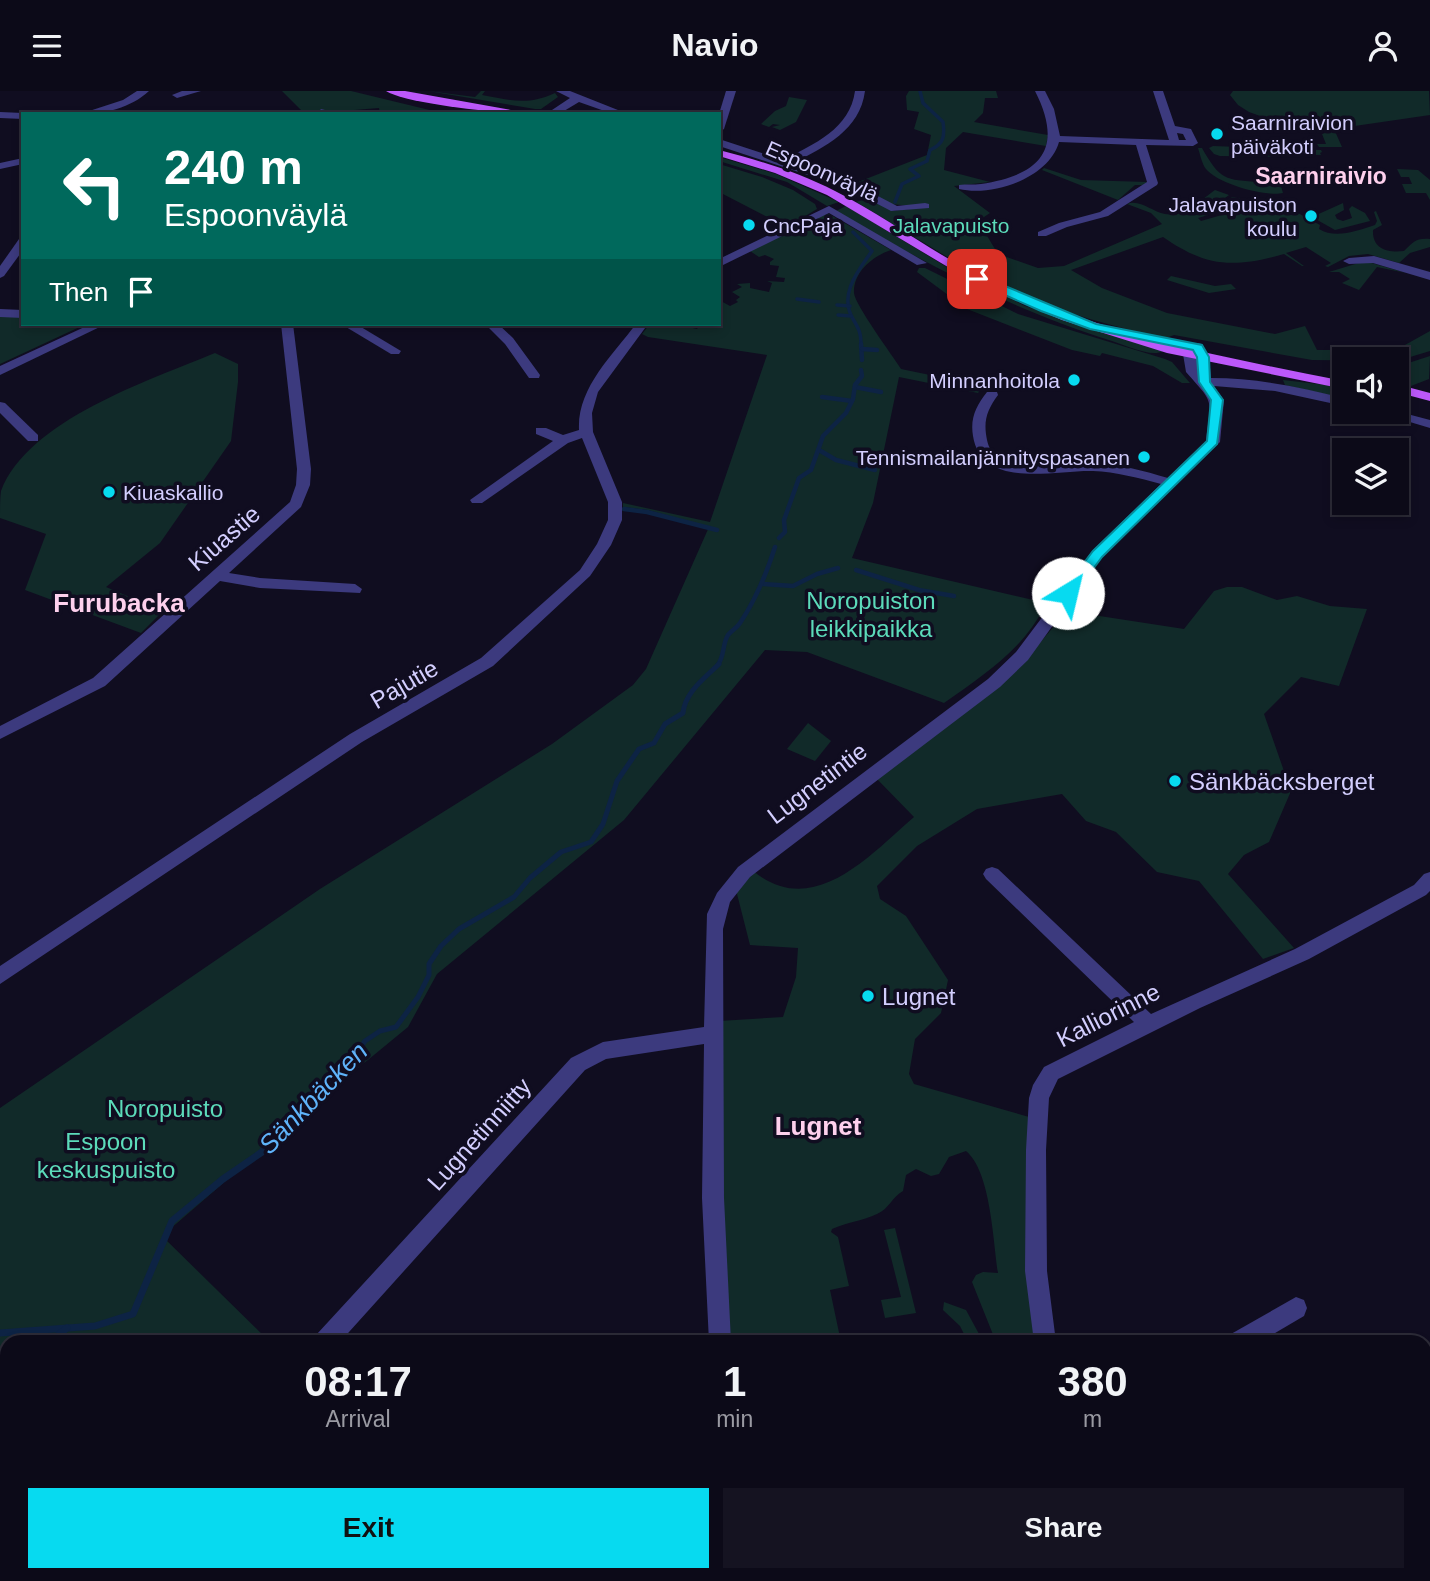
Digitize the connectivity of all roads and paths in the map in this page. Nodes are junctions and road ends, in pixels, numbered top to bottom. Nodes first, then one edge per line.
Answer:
1 (196, 91) edge
2 (391, 91) edge
3 (561, 91) edge
4 (731, 91) edge
5 (860, 91) edge
6 (1040, 91) edge
7 (1158, 91) edge
8 (140, 95) edge
9 (177, 95) dead end
10 (418, 97) junction
11 (157, 98) dead end
12 (578, 98) junction
13 (566, 109) edge
14 (91, 112) edge
15 (481, 112) edge
16 (515, 112) edge
17 (617, 112) edge
18 (0, 115) edge
19 (21, 115) edge
20 (721, 123) edge
21 (1170, 129) junction
22 (1054, 139) junction
23 (1140, 142) junction
24 (721, 143) edge
25 (1175, 143) junction
26 (721, 154) edge
27 (21, 162) edge
28 (787, 162) junction
29 (0, 166) edge
30 (963, 187) dead end
31 (925, 206) dead end
32 (1042, 234) dead end
33 (21, 244) edge
34 (1349, 261) dead end
35 (721, 263) edge
36 (921, 263) dead end
37 (0, 274) edge
38 (1430, 276) edge
39 (0, 313) edge
40 (21, 314) edge
41 (96, 326) edge
42 (287, 326) edge
43 (351, 326) edge
44 (493, 326) edge
45 (641, 326) edge
46 (395, 351) dead end
47 (1197, 353) junction
48 (0, 371) edge
49 (1332, 374) edge
50 (534, 375) dead end
51 (1205, 382) junction
52 (1332, 382) edge
53 (1409, 393) edge
54 (992, 395) dead end
55 (1409, 398) edge
56 (1332, 399) edge
57 (1429, 400) edge
58 (0, 406) edge
59 (1409, 419) edge
60 (1430, 424) edge
61 (541, 431) dead end
62 (586, 432) junction
63 (33, 438) dead end
64 (563, 440) junction
65 (1172, 483) junction
66 (477, 500) dead end
67 (215, 575) junction
68 (355, 589) dead end
69 (0, 733) edge
70 (992, 874) dead end
71 (1430, 879) edge
72 (0, 976) edge
73 (1148, 1023) junction
74 (712, 1034) junction
75 (1296, 1308) dead end
76 (331, 1335) edge
77 (720, 1335) edge
78 (1044, 1335) edge
79 (1250, 1335) edge

1 - 9 street
2 - 10 main road
3 - 12 street
4 - 20 street
5 - 28 street
6 - 22 street
7 - 21 street
8 - 11 street
8 - 14 street
10 - 15 main road
10 - 16 main road
12 - 13 street
12 - 17 street
18 - 19 street
21 - 25 street
21 - 25 street
22 - 23 street
22 - 30 street
23 - 25 street
23 - 32 street
24 - 28 street
26 - 47 main road, Espoonväylä
27 - 29 street
28 - 31 street
33 - 37 street
34 - 38 street
35 - 36 street
39 - 40 street
41 - 48 street
42 - 67 street, Kiuastie
43 - 46 street
44 - 50 street
45 - 62 street, Pajutie
47 - 49 main road, Espoonväylä
47 - 51 street, Lugnetintie
47 - 52 main road, Espoonväylä
51 - 56 street
51 - 65 street, Lugnetintie
53 - 57 main road
54 - 65 street
55 - 57 main road
58 - 63 street
59 - 60 street
61 - 64 street
62 - 64 street
62 - 72 street, Pajutie
64 - 66 street
65 - 74 street, Lugnetintie
67 - 68 street
67 - 69 street, Kiuastie
70 - 73 street
71 - 73 street, Kalliorinne
73 - 78 street, Kalliorinne
74 - 76 street, Lugnetinniitty
74 - 77 street, Lugnetintie
75 - 79 street

